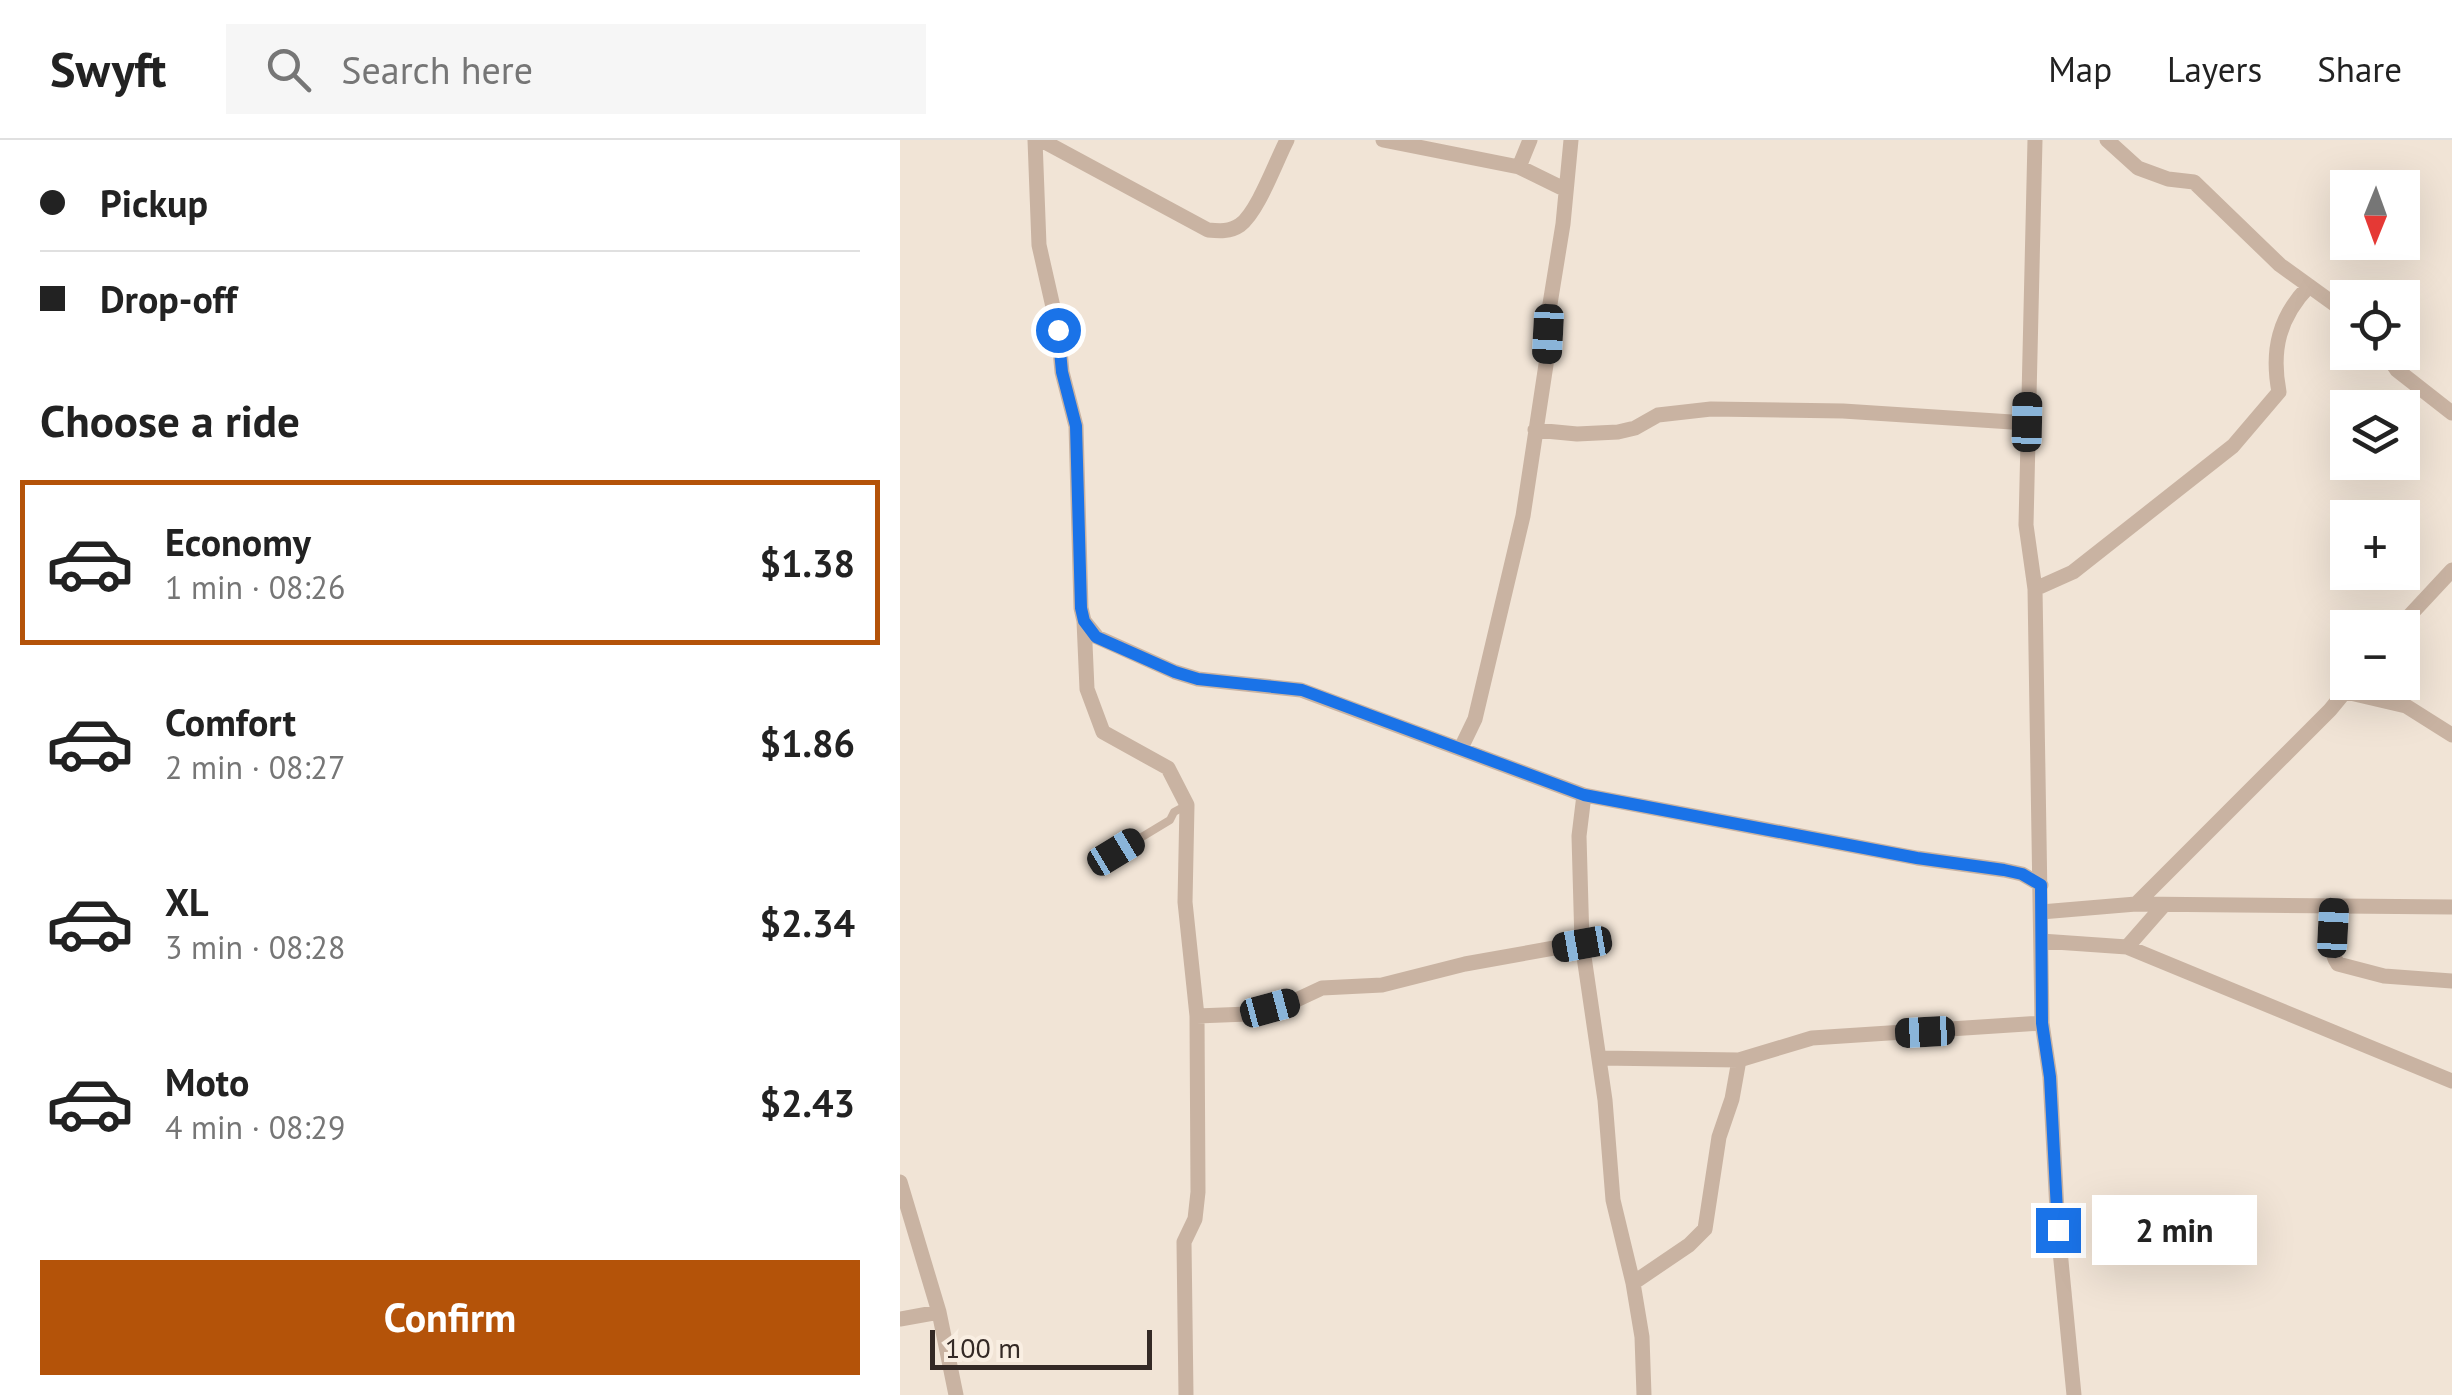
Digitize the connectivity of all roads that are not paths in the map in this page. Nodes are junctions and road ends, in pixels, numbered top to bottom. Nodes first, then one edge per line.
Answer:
1 (1038, 140) edge
2 (1286, 140) edge
3 (1383, 140) edge
4 (1530, 140) edge
5 (1571, 140) edge
6 (2034, 140) edge
7 (2108, 140) edge
8 (1519, 167) junction
9 (1566, 190) junction
10 (2309, 286) junction
11 (2330, 301) edge
12 (2398, 370) edge
13 (2452, 413) edge
14 (2027, 422) junction
15 (1535, 430) junction
16 (2452, 570) edge
17 (2035, 589) junction
18 (2415, 610) edge
19 (1084, 621) junction
20 (2337, 700) edge
21 (2388, 700) edge
22 (2452, 735) edge
23 (1461, 748) junction
24 (1584, 795) junction
25 (1187, 805) junction
26 (1116, 852) dead end
27 (2041, 885) junction
28 (2136, 904) junction
29 (2163, 906) junction
30 (2334, 906) junction
31 (2452, 907) edge
32 (2041, 912) junction
33 (2041, 940) junction
34 (1582, 944) junction
35 (2127, 947) junction
36 (2452, 982) edge
37 (1198, 1016) junction
38 (2042, 1023) junction
39 (1600, 1058) junction
40 (1739, 1060) junction
41 (2452, 1082) edge
42 (900, 1182) edge
43 (1633, 1283) junction
44 (939, 1312) junction
45 (900, 1319) edge
46 (956, 1395) edge
47 (1186, 1395) edge
48 (1644, 1395) edge
49 (2074, 1395) edge

1 - 2 street
1 - 19 street
3 - 8 street
4 - 8 street
5 - 9 street
6 - 14 street
7 - 10 street
8 - 9 street
9 - 15 street
10 - 11 street
10 - 17 street
12 - 13 street
14 - 15 street
14 - 17 street
15 - 23 street
16 - 18 street
17 - 27 street
19 - 23 street
19 - 25 street
20 - 28 street
21 - 22 street
23 - 24 street
24 - 27 street
24 - 34 street
25 - 26 lane
25 - 37 street
27 - 32 street
28 - 29 street
28 - 32 street
29 - 30 street
29 - 35 street
30 - 31 street
30 - 36 street
32 - 33 street
33 - 35 street
33 - 38 street
34 - 37 street
34 - 39 street
35 - 41 street
37 - 47 street
38 - 40 street
38 - 49 street
39 - 40 street
39 - 43 street
40 - 43 street
42 - 44 street
43 - 48 street
44 - 45 street
44 - 46 street

